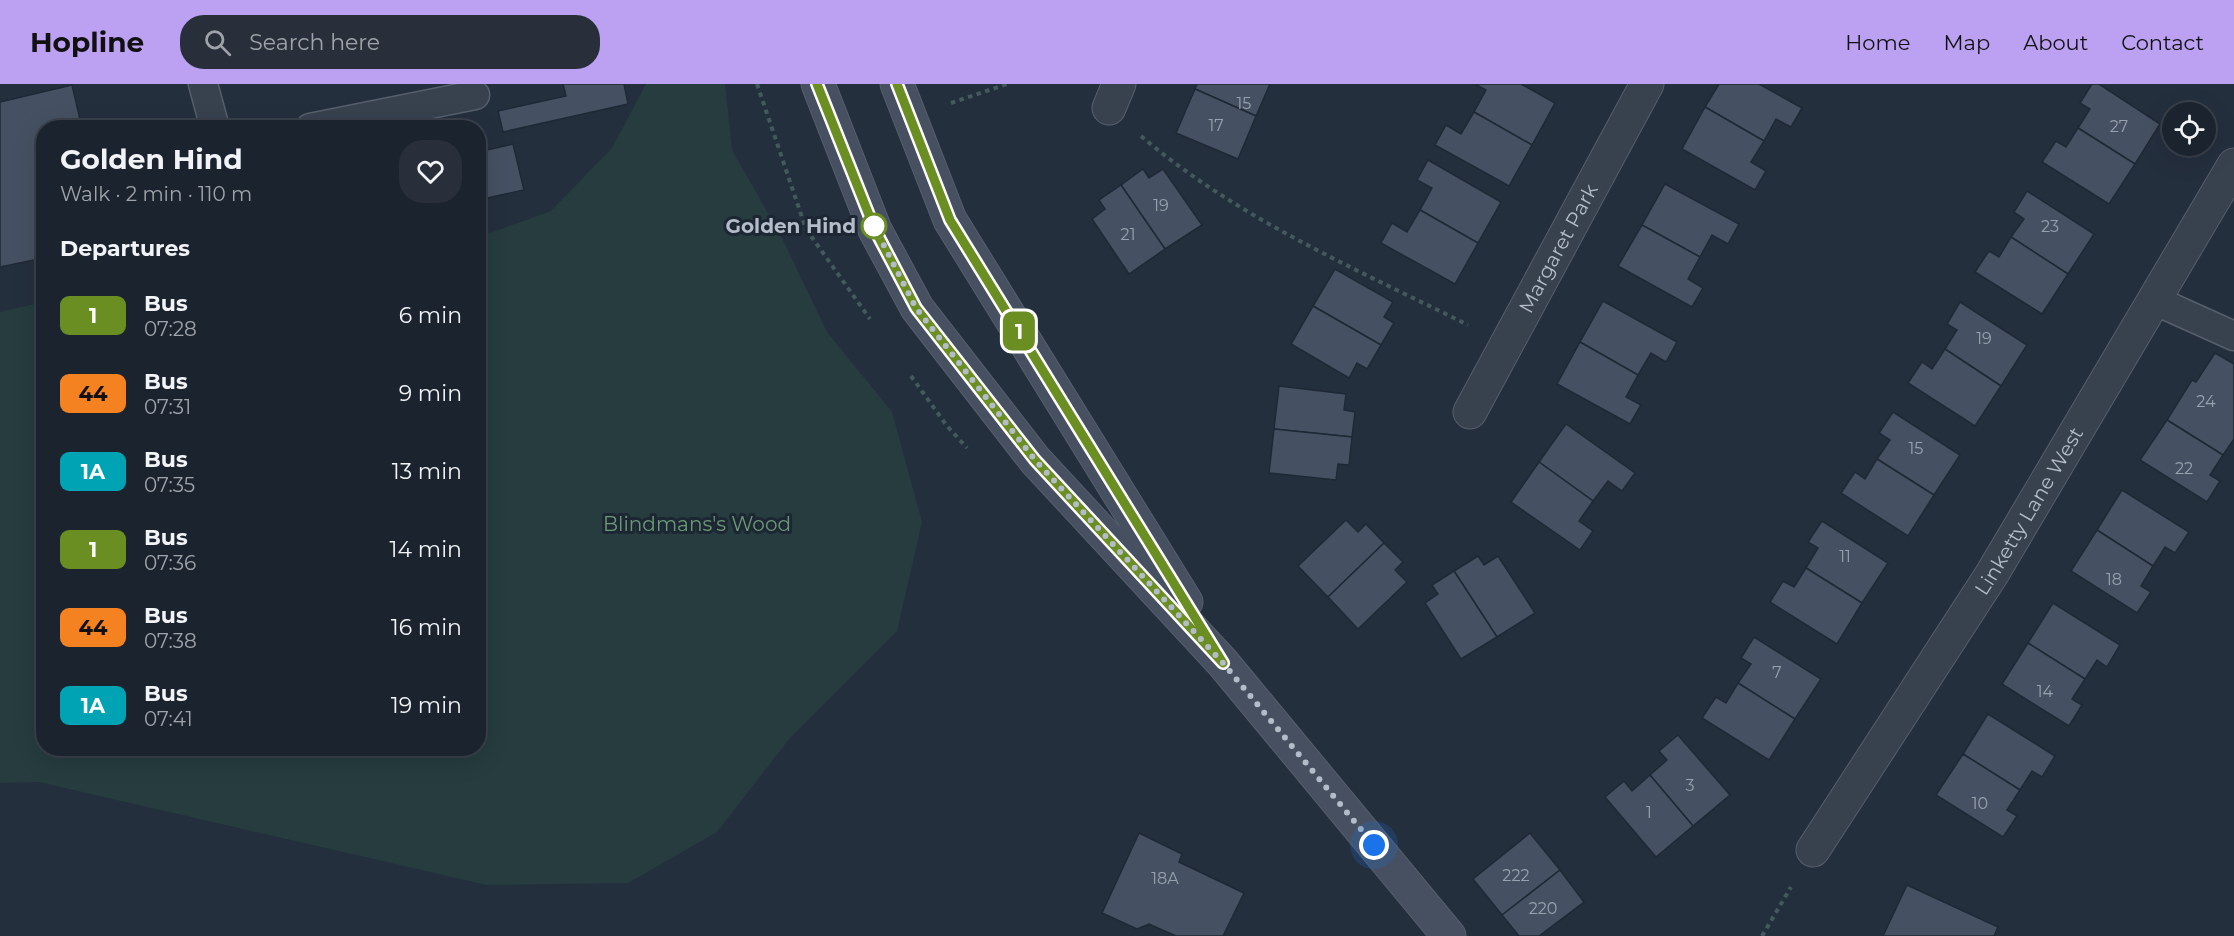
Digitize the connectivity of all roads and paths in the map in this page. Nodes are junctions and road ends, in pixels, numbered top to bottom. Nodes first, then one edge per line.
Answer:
1 (203, 84) edge
2 (818, 84) edge
3 (897, 84) edge
4 (1007, 84) edge
5 (1647, 84) edge
6 (475, 95) dead end
7 (1114, 96) edge
8 (910, 117) junction
9 (213, 120) edge
10 (350, 120) edge
11 (2234, 165) edge
12 (2154, 300) junction
13 (2234, 336) edge
14 (1507, 345) junction
15 (1470, 412) dead end
16 (1223, 663) junction
17 (1813, 850) joint
18 (1449, 936) edge
19 (1762, 936) edge

1 - 9 lane
2 - 16 main road
3 - 8 main road
4 - 8 path
5 - 14 street, Margaret Park
6 - 10 lane
7 - 14 path
8 - 16 main road
11 - 12 street, Linketty Lane West
12 - 13 lane
12 - 17 street, Linketty Lane West
14 - 15 street, Margaret Park
16 - 18 main road
17 - 19 path

